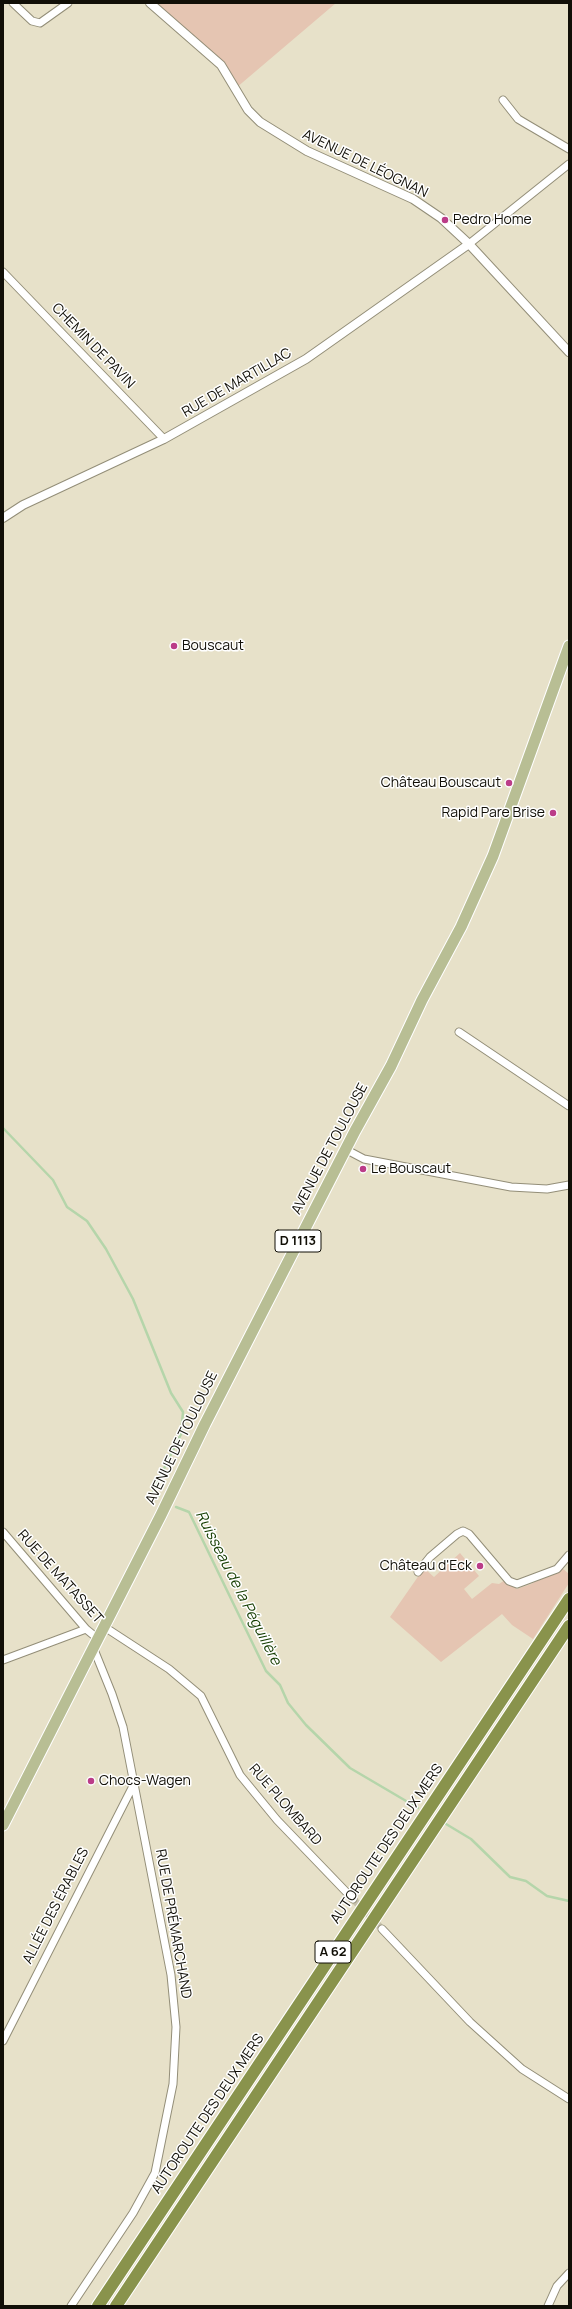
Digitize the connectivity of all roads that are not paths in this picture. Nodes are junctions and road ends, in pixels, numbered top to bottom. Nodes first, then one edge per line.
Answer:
1 (13, 3) edge
2 (68, 3) edge
3 (150, 3) edge
4 (503, 100) dead end
5 (569, 149) edge
6 (569, 164) edge
7 (469, 244) junction
8 (3, 272) edge
9 (569, 352) edge
10 (164, 440) junction
11 (3, 518) edge
12 (569, 646) edge
13 (566, 663) edge
14 (459, 1032) dead end
15 (569, 1106) edge
16 (345, 1149) junction
17 (569, 1185) edge
18 (3, 1532) edge
19 (569, 1555) edge
20 (418, 1572) dead end
21 (569, 1599) edge
22 (103, 1626) junction
23 (569, 1626) edge
24 (86, 1629) junction
25 (95, 1642) junction
26 (3, 1660) edge
27 (134, 1784) junction
28 (3, 1825) edge
29 (353, 1899) tunnel mouth
30 (382, 1930) tunnel mouth
31 (3, 2041) edge
32 (569, 2099) edge
33 (569, 2272) edge
34 (71, 2306) edge
35 (98, 2306) edge
36 (116, 2306) edge
37 (548, 2306) edge

1 - 2 street
3 - 7 street, AVENUE DE LÉOGNAN
4 - 5 street
6 - 7 street
7 - 9 street, AVENUE DE LÉOGNAN
7 - 10 street, RUE DE MARTILLAC
8 - 10 street, CHEMIN DE PAVIN
10 - 11 street, RUE DE MARTILLAC
12 - 13 main road, AVENUE DE TOULOUSE / D 1113
13 - 16 main road, AVENUE DE TOULOUSE / D 1113
14 - 15 street
16 - 17 street
16 - 22 main road, AVENUE DE TOULOUSE / D 1113
18 - 24 street, RUE DE MATASSET
19 - 20 street
21 - 35 highway, AUTOROUTE DES DEUX MERS / A 62
22 - 25 main road, AVENUE DE TOULOUSE / D 1113
22 - 29 street, RUE PLOMBARD
23 - 36 highway, A 62
24 - 25 street, RUE DE MATASSET
24 - 26 street
25 - 27 street, RUE DE PRÉMARCHAND
25 - 28 main road, AVENUE DE TOULOUSE / D 1113
27 - 31 street, ALLÉE DES ÉRABLES
27 - 34 street, RUE DE PRÉMARCHAND
30 - 32 street
33 - 37 street

